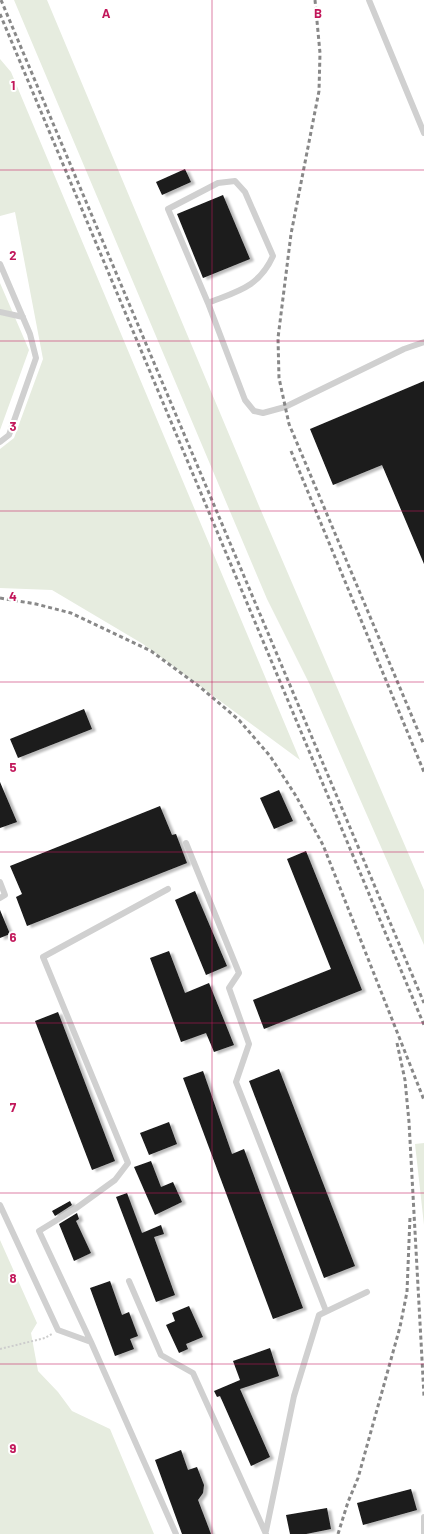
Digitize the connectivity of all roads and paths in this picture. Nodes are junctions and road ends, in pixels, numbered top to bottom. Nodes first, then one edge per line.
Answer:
1 (369, 0) edge
2 (424, 133) edge
3 (0, 264) edge
4 (208, 303) junction
5 (0, 312) edge
6 (23, 317) junction
7 (424, 342) edge
8 (0, 442) edge
9 (186, 844) dead end
10 (0, 882) edge
11 (168, 888) dead end
12 (0, 898) edge
13 (0, 1206) edge
14 (129, 1281) dead end
15 (367, 1292) dead end
16 (326, 1311) junction
17 (58, 1330) junction
18 (91, 1342) junction
19 (0, 1349) edge
20 (424, 1517) edge
21 (266, 1532) edge
22 (176, 1534) edge
23 (424, 1534) edge

1 - 2 lane
3 - 6 lane
4 - 4 lane
4 - 7 lane
5 - 6 lane
6 - 8 lane
9 - 16 lane
10 - 12 lane
11 - 18 lane
13 - 17 lane
14 - 21 lane
15 - 16 lane
16 - 21 lane
17 - 18 lane
17 - 19 path
18 - 22 lane
20 - 23 lane

